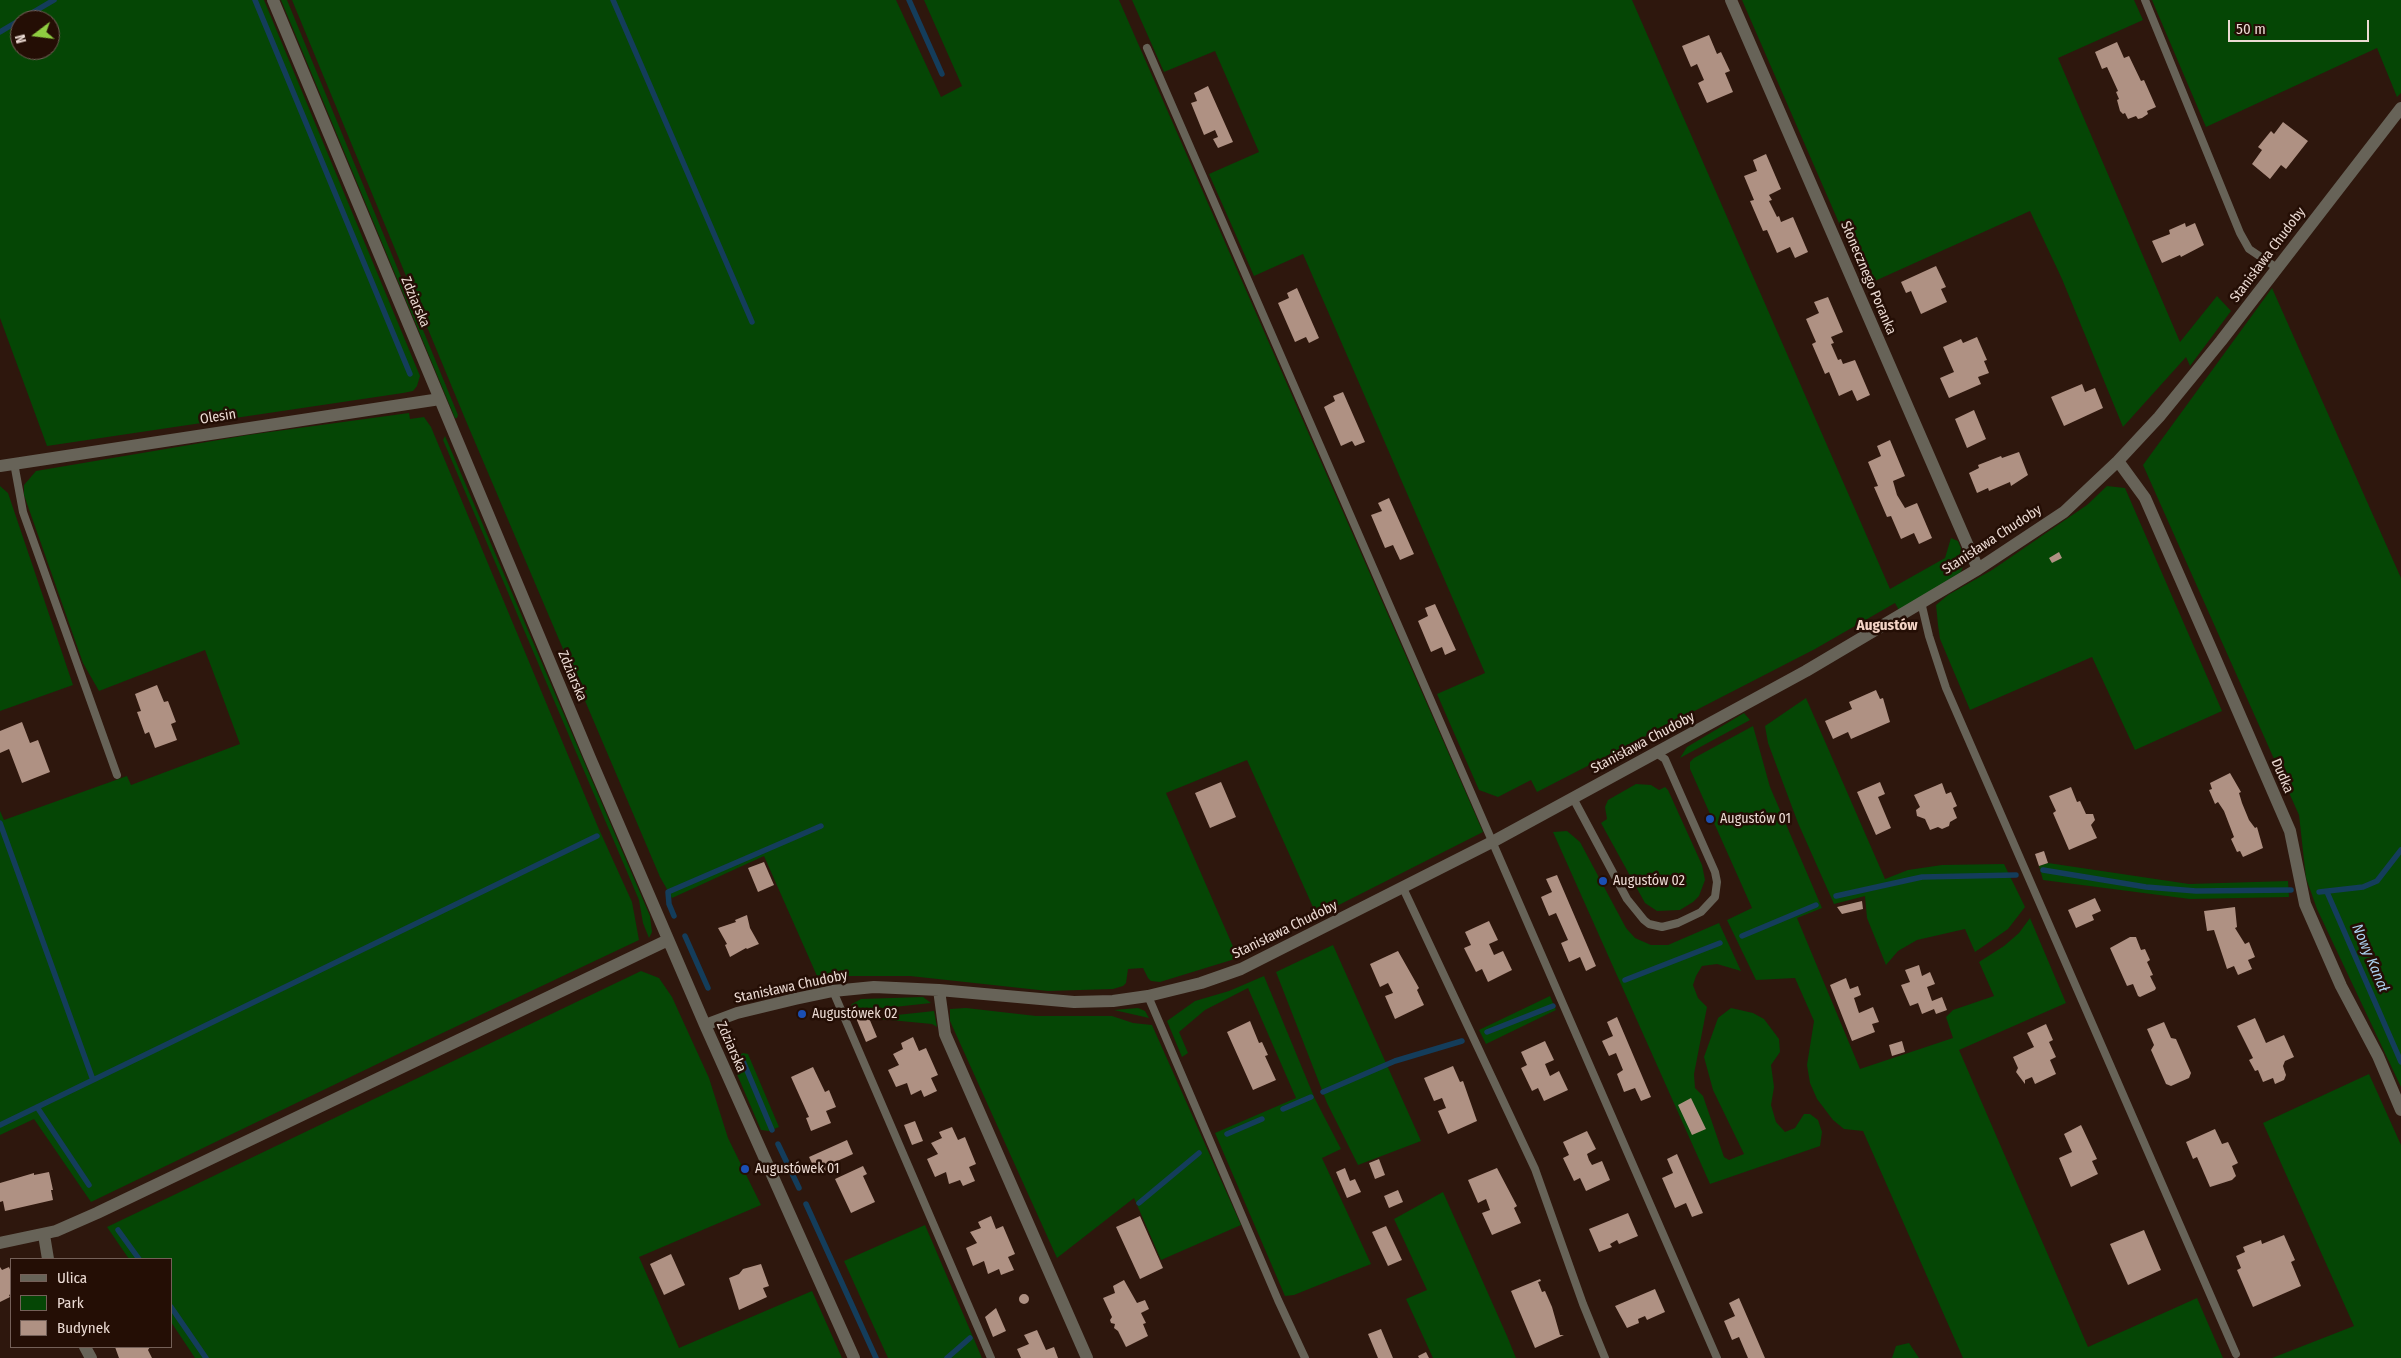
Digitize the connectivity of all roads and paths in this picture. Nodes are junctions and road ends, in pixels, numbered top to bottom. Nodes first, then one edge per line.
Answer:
1 (273, 0) edge
2 (1731, 0) edge
3 (2145, 0) edge
4 (1147, 48) dead end
5 (2401, 108) edge
6 (2277, 268) junction
7 (440, 399) junction
8 (2118, 461) junction
9 (14, 463) junction
10 (0, 466) edge
11 (1978, 569) junction
12 (1921, 602) junction
13 (1656, 753) junction
14 (117, 775) dead end
15 (1573, 798) junction
16 (1494, 841) junction
17 (1403, 888) junction
18 (668, 940) junction
19 (939, 990) junction
20 (833, 991) junction
21 (1148, 996) junction
22 (705, 1025) junction
23 (2401, 1110) edge
24 (44, 1235) junction
25 (0, 1243) edge
26 (48, 1258) edge
27 (2236, 1354) dead end
28 (854, 1358) edge
29 (991, 1358) edge
30 (1086, 1358) edge
31 (1305, 1358) edge
32 (1605, 1358) edge
33 (1718, 1358) edge

1 - 7 street, Zdziarska
2 - 11 street, Słonecznego Poranka
3 - 6 lane
4 - 16 lane
5 - 6 street, Stanisława Chudoby
6 - 8 street, Stanisława Chudoby
7 - 9 street, Olesin
7 - 18 street, Zdziarska
8 - 11 street, Stanisława Chudoby
8 - 23 street, Dudka
9 - 10 street, Olesin
9 - 14 lane
11 - 12 street, Stanisława Chudoby
12 - 13 street, Stanisława Chudoby
12 - 27 lane
13 - 15 street, Stanisława Chudoby
13 - 15 lane
15 - 16 street, Stanisława Chudoby
16 - 17 street, Stanisława Chudoby
16 - 33 lane
17 - 21 street, Stanisława Chudoby
17 - 32 lane
18 - 22 street, Zdziarska
18 - 24 street
19 - 20 street, Stanisława Chudoby
19 - 21 street, Stanisława Chudoby
19 - 30 street
20 - 22 street, Stanisława Chudoby
20 - 29 lane
21 - 31 lane
22 - 28 street, Zdziarska
24 - 25 street
24 - 26 street

